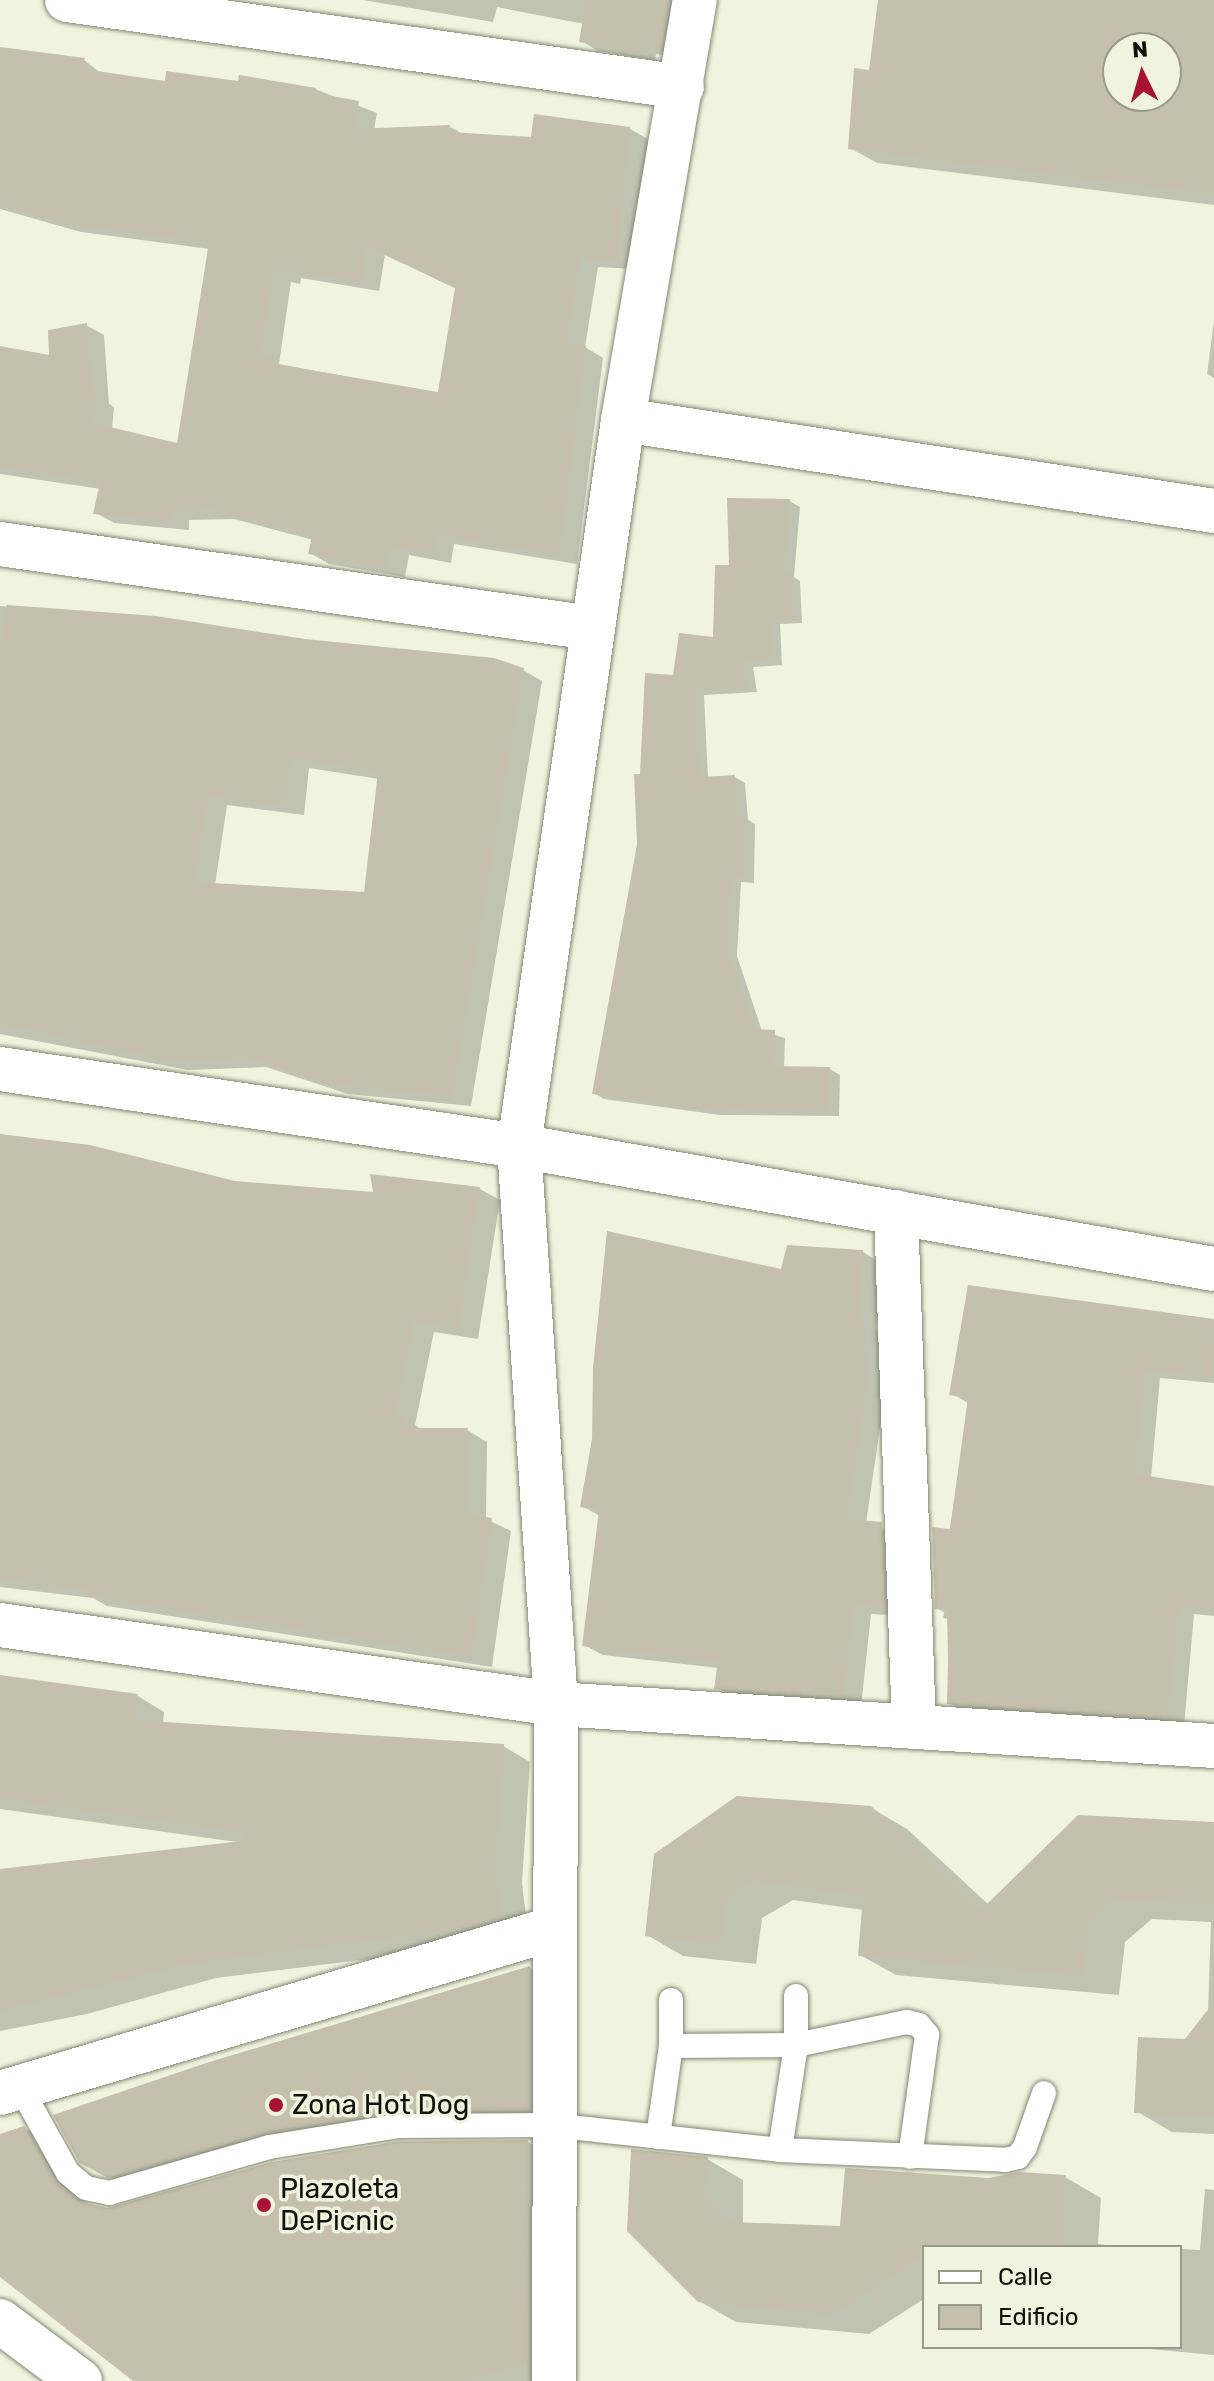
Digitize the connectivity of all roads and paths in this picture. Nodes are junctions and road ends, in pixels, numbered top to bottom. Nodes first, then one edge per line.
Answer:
1 (67, 0) edge
2 (695, 0) edge
3 (682, 87) junction
4 (623, 420) junction
5 (1214, 511) edge
6 (0, 544) edge
7 (592, 628) junction
8 (0, 1069) edge
9 (519, 1146) junction
10 (896, 1212) junction
11 (1214, 1269) edge
12 (0, 1625) edge
13 (556, 1704) junction
14 (914, 1727) junction
15 (1214, 1746) edge
16 (552, 1929) junction
17 (796, 1996) dead end
18 (671, 2000) dead end
19 (796, 2045) junction
20 (671, 2046) junction
21 (10, 2090) edge
22 (1044, 2093) dead end
23 (551, 2125) junction
24 (658, 2137) junction
25 (780, 2150) junction
26 (910, 2157) junction
27 (0, 2321) edge
28 (80, 2381) edge
29 (554, 2381) edge

1 - 3 street
2 - 3 street
3 - 4 street
4 - 5 street
4 - 7 street
6 - 7 street
7 - 9 street
8 - 9 street
9 - 10 street
9 - 13 street
10 - 11 street
10 - 14 street
12 - 13 street
13 - 14 street
13 - 16 street
14 - 15 street
16 - 21 street
16 - 23 street
17 - 19 lane
18 - 20 lane
19 - 20 lane
19 - 25 lane
19 - 26 lane
20 - 24 lane
21 - 23 lane
22 - 26 lane
23 - 24 lane
23 - 29 street
24 - 25 lane
25 - 26 lane
27 - 28 street

